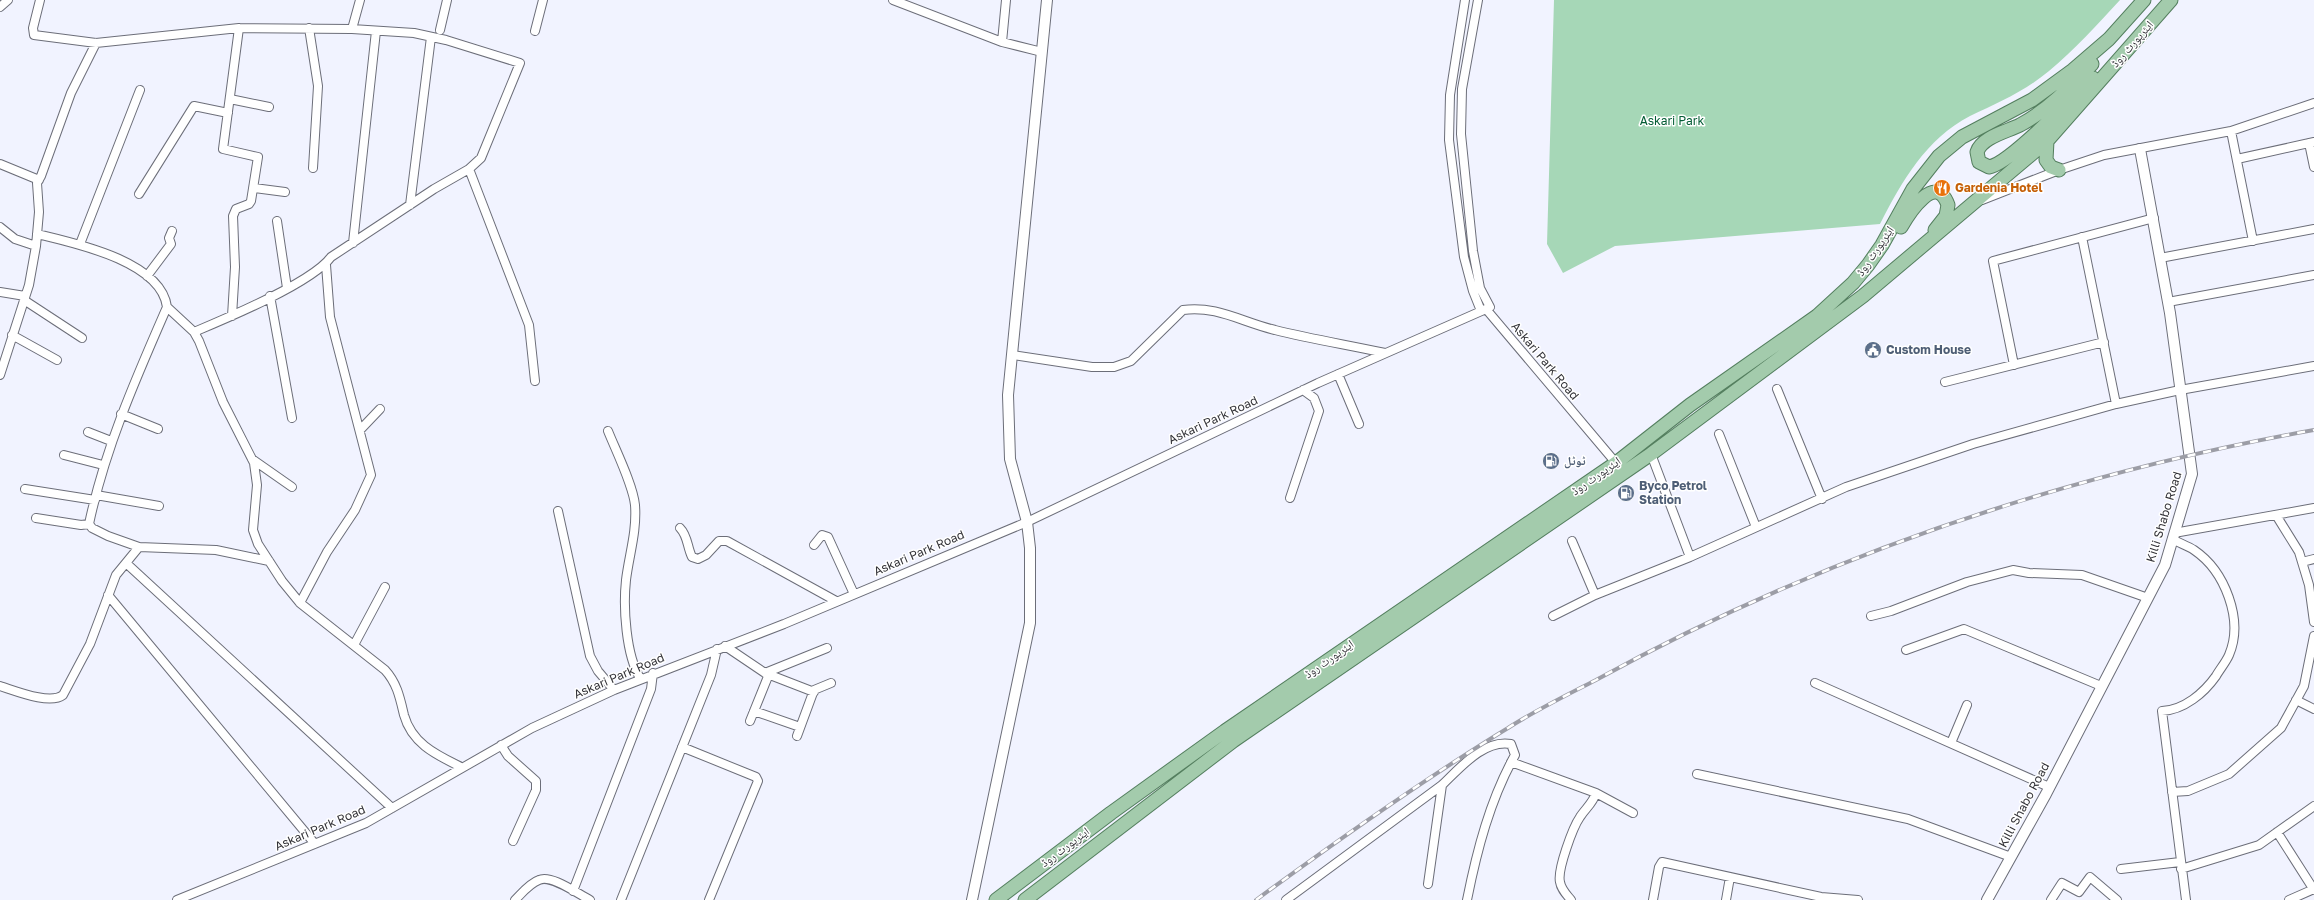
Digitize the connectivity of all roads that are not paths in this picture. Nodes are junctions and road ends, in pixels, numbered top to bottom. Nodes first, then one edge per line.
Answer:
1 (8, 0) edge
2 (40, 0) edge
3 (360, 0) edge
4 (447, 0) edge
5 (543, 0) edge
6 (893, 0) edge
7 (1006, 0) edge
8 (1047, 0) edge
9 (1465, 0) edge
10 (1478, 0) edge
11 (2144, 0) edge
12 (2170, 0) edge
13 (911, 4) edge
14 (0, 7) edge
15 (240, 28) junction
16 (309, 28) junction
17 (352, 29) junction
18 (440, 30) dead end
19 (376, 31) junction
20 (535, 31) dead end
21 (431, 37) junction
22 (2109, 39) junction
23 (1002, 42) junction
24 (96, 43) junction
25 (1042, 52) junction
26 (2121, 57) junction
27 (140, 90) dead end
28 (230, 99) junction
29 (2314, 103) edge
30 (269, 108) dead end
31 (228, 113) junction
32 (2231, 131) junction
33 (2047, 141) junction
34 (2312, 143) edge
35 (2140, 149) junction
36 (2237, 159) junction
37 (0, 164) edge
38 (2314, 167) edge
39 (313, 168) dead end
40 (469, 169) junction
41 (2059, 170) junction
42 (39, 180) junction
43 (254, 188) junction
44 (285, 192) dead end
45 (139, 194) dead end
46 (1976, 203) junction
47 (410, 205) junction
48 (2154, 218) junction
49 (277, 221) dead end
50 (0, 227) edge
51 (2314, 229) edge
52 (172, 231) dead end
53 (37, 234) junction
54 (2082, 237) junction
55 (2253, 241) junction
56 (353, 243) junction
57 (80, 244) junction
58 (36, 246) junction
59 (1918, 250) junction
60 (1873, 258) junction
61 (2160, 258) junction
62 (326, 265) junction
63 (2314, 275) edge
64 (147, 276) junction
65 (287, 288) junction
66 (0, 292) edge
67 (270, 296) junction
68 (24, 298) junction
69 (2168, 302) junction
70 (167, 307) junction
71 (1486, 309) junction
72 (232, 316) junction
73 (194, 332) junction
74 (12, 335) junction
75 (82, 338) dead end
76 (2104, 342) junction
77 (1385, 353) junction
78 (1013, 355) junction
79 (57, 360) dead end
80 (2014, 365) junction
81 (2314, 366) edge
82 (1338, 374) junction
83 (0, 375) edge
84 (535, 381) dead end
85 (1945, 382) dead end
86 (1777, 389) dead end
87 (1303, 390) junction
88 (2180, 390) junction
89 (2116, 404) junction
90 (380, 409) dead end
91 (121, 414) junction
92 (292, 418) dead end
93 (1360, 424) dead end
94 (158, 429) dead end
95 (360, 430) junction
96 (608, 431) dead end
97 (88, 432) dead end
98 (1719, 434) dead end
99 (111, 441) junction
100 (1651, 454) junction
101 (64, 456) dead end
102 (252, 459) junction
103 (1616, 463) junction
104 (103, 465) junction
105 (292, 487) dead end
106 (25, 489) dead end
107 (95, 498) junction
108 (1290, 498) dead end
109 (1822, 499) junction
110 (159, 506) dead end
111 (2314, 508) edge
112 (558, 511) dead end
113 (2276, 515) junction
114 (36, 518) dead end
115 (1027, 522) junction
116 (89, 524) junction
117 (1756, 527) junction
118 (680, 528) dead end
119 (2173, 536) junction
120 (1572, 541) dead end
121 (814, 544) dead end
122 (139, 547) junction
123 (1690, 557) junction
124 (2314, 559) edge
125 (269, 561) junction
126 (2302, 562) junction
127 (126, 563) junction
128 (385, 587) dead end
129 (854, 594) junction
130 (108, 595) junction
131 (1594, 595) junction
132 (2148, 598) junction
133 (2312, 599) edge
134 (836, 601) junction
135 (300, 603) junction
136 (1553, 616) dead end
137 (1871, 616) dead end
138 (2314, 622) edge
139 (2314, 636) edge
140 (354, 646) junction
141 (725, 646) junction
142 (827, 648) dead end
143 (717, 649) junction
144 (1906, 650) dead end
145 (653, 673) junction
146 (767, 674) junction
147 (640, 678) junction
148 (831, 683) dead end
149 (1815, 683) dead end
150 (0, 686) edge
151 (2101, 686) junction
152 (614, 690) junction
153 (814, 692) junction
154 (2296, 700) junction
155 (1967, 705) dead end
156 (2314, 709) edge
157 (754, 711) junction
158 (750, 721) dead end
159 (800, 727) junction
160 (797, 736) dead end
161 (1951, 743) junction
162 (500, 745) junction
163 (682, 747) junction
164 (1511, 762) junction
165 (461, 767) junction
166 (1697, 774) dead end
167 (1442, 785) junction
168 (2049, 787) junction
169 (2172, 792) junction
170 (1596, 793) junction
171 (2314, 806) edge
172 (392, 808) junction
173 (1633, 813) dead end
174 (2277, 832) junction
175 (513, 841) dead end
176 (315, 844) junction
177 (2011, 858) junction
178 (2180, 865) junction
179 (2121, 869) dead end
180 (1730, 876) junction
181 (1428, 884) dead end
182 (2314, 889) edge
183 (573, 891) junction
184 (177, 900) edge
185 (515, 900) edge
186 (590, 900) edge
187 (621, 900) edge
188 (709, 900) edge
189 (972, 900) edge
190 (996, 900) edge
191 (1025, 900) edge
192 (1286, 900) edge
193 (1467, 900) edge
194 (1571, 900) edge
195 (1653, 900) edge
196 (1726, 900) edge
197 (1858, 900) edge
198 (1987, 900) edge
199 (2051, 900) edge
200 (2117, 900) edge
201 (2186, 900) edge
202 (2290, 900) edge

1 - 14 street
2 - 24 street
3 - 17 street
4 - 18 street
5 - 20 street
6 - 13 street
7 - 23 street
8 - 25 street
9 - 71 street
10 - 71 street
11 - 22 main road, ایئرپورٹ روڈ
12 - 26 main road, ایئرپورٹ روڈ
13 - 23 street
15 - 16 street
15 - 24 street
15 - 28 street
16 - 17 street
16 - 39 street
17 - 19 street
19 - 21 street
19 - 56 street
21 - 40 street
21 - 47 street
22 - 26 main road
22 - 60 main road, ایئرپورٹ روڈ
23 - 25 street
24 - 42 street
25 - 78 street
26 - 33 main road, ایئرپورٹ روڈ
27 - 57 street
28 - 30 street
28 - 31 street
29 - 32 street
31 - 43 street
31 - 45 street
32 - 35 street
32 - 36 street
33 - 41 main road
33 - 46 main road, ایئرپورٹ روڈ
34 - 36 street
34 - 38 street
35 - 41 street
35 - 48 street, Killi Shabo Road
36 - 55 street
37 - 42 street
40 - 47 street
40 - 84 street
41 - 46 street
42 - 53 street
43 - 44 street
43 - 72 street
46 - 59 main road, ایئرپورٹ روڈ
47 - 56 street
48 - 54 street
48 - 61 street, Killi Shabo Road
49 - 65 street
50 - 58 street
51 - 55 street
52 - 64 street
53 - 57 street
53 - 58 street
54 - 76 street
54 - 80 street
55 - 61 street
56 - 62 street
57 - 64 street
58 - 68 street
59 - 60 main road
59 - 100 main road, ایئرپورٹ روڈ
60 - 103 main road, ایئرپورٹ روڈ
61 - 69 street, Killi Shabo Road
62 - 65 street
62 - 95 street
63 - 69 street
64 - 70 street
65 - 67 street
66 - 68 street
67 - 72 street
67 - 92 street
68 - 74 street
68 - 75 street
69 - 88 street, Killi Shabo Road
70 - 73 street
70 - 91 street
71 - 77 street, Askari Park Road
71 - 103 street, Askari Park Road
72 - 73 street
73 - 102 street
74 - 79 street
74 - 83 street
76 - 80 street
76 - 89 street
77 - 78 street
77 - 82 street, Askari Park Road
78 - 115 street
80 - 85 street
81 - 88 street
82 - 87 street, Askari Park Road
82 - 93 street
86 - 109 street
87 - 108 street
87 - 115 street, Askari Park Road
88 - 89 street
88 - 119 street, Killi Shabo Road
89 - 109 street
90 - 95 street
91 - 94 street
91 - 99 street
95 - 135 street
96 - 147 street
97 - 99 street
98 - 117 street
99 - 104 street
100 - 123 street
100 - 191 main road, ایئرپورٹ روڈ
101 - 104 street
102 - 105 street
102 - 125 street
103 - 190 main road, ایئرپورٹ روڈ
104 - 107 street
106 - 107 street
107 - 110 street
107 - 116 street
109 - 117 street
111 - 113 street
112 - 152 street
113 - 119 street
113 - 126 street
114 - 116 street
115 - 129 street, Askari Park Road
115 - 189 street
116 - 122 street
117 - 123 street
118 - 134 street
119 - 132 street, Killi Shabo Road
119 - 169 street
120 - 131 street
121 - 129 street
122 - 125 street
122 - 127 street
123 - 131 street
124 - 126 street
125 - 135 street
126 - 133 street
127 - 130 street
127 - 172 street
128 - 140 street
129 - 134 street, Askari Park Road
130 - 150 street
130 - 176 street
131 - 136 street
132 - 137 street
132 - 151 street, Killi Shabo Road
133 - 138 street
134 - 141 street, Askari Park Road
135 - 140 street
139 - 154 street
140 - 165 street
141 - 143 street, Askari Park Road
141 - 146 street
142 - 146 street
143 - 145 street, Askari Park Road
143 - 163 street
144 - 151 street
145 - 147 street, Askari Park Road
145 - 183 street
146 - 153 street
146 - 157 street
147 - 152 street, Askari Park Road
148 - 153 street
149 - 161 street
151 - 168 street, Killi Shabo Road
152 - 162 street, Askari Park Road
153 - 159 street
154 - 156 street
154 - 169 street
155 - 161 street
157 - 158 street
157 - 159 street
159 - 160 street
161 - 168 street
162 - 165 street, Askari Park Road
162 - 175 street
163 - 187 street
163 - 188 street
164 - 167 street
164 - 170 street
164 - 193 street
165 - 172 street, Askari Park Road
166 - 177 street
167 - 181 street
167 - 192 street
168 - 177 street, Killi Shabo Road
169 - 178 street
170 - 173 street
170 - 194 street
171 - 174 street
172 - 176 street, Askari Park Road
174 - 178 street
174 - 182 street
176 - 184 street, Askari Park Road
177 - 198 street, Killi Shabo Road
178 - 179 street
178 - 201 street
180 - 195 street
180 - 196 street
180 - 197 street
182 - 202 street
183 - 185 street
183 - 186 street
199 - 200 street

